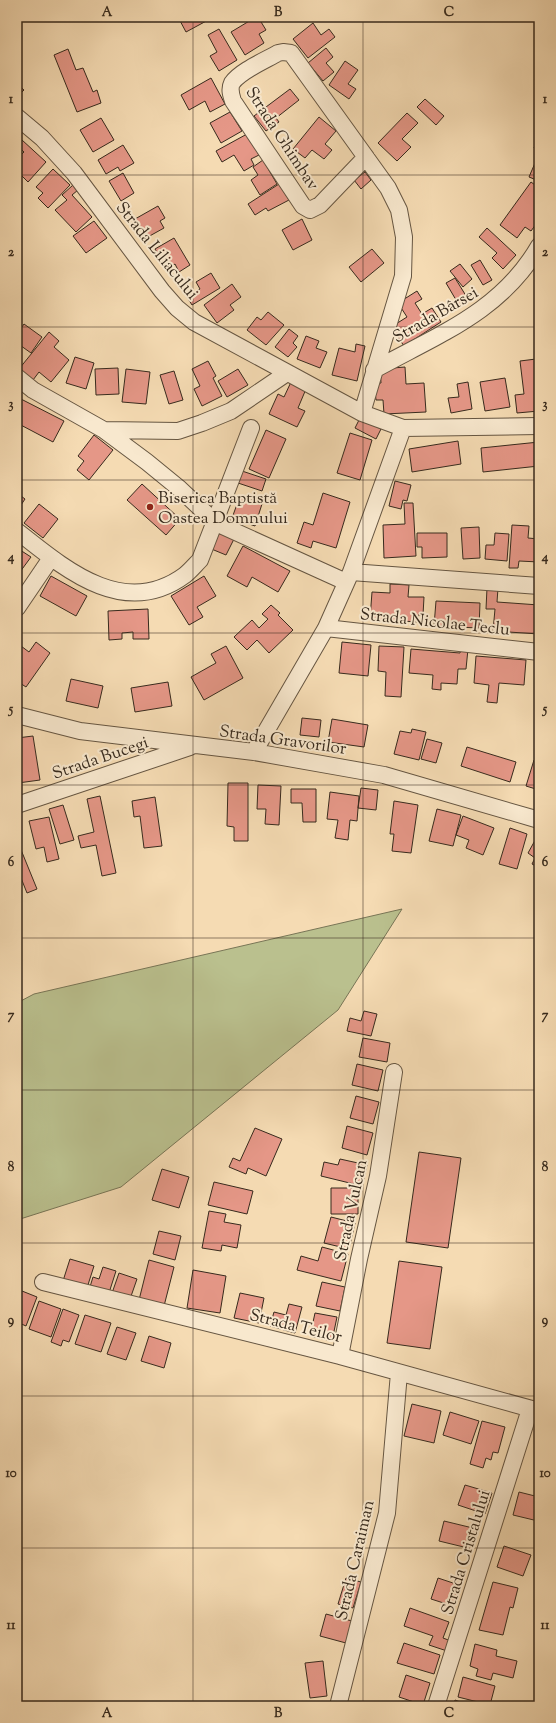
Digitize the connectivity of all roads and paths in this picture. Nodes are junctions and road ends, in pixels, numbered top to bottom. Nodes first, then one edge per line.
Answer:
1 (17, 117) edge
2 (366, 157) junction
3 (539, 246) edge
4 (374, 370) junction
5 (287, 373) junction
6 (17, 377) edge
7 (362, 413) junction
8 (539, 426) edge
9 (251, 428) dead end
10 (403, 428) junction
11 (104, 430) junction
12 (216, 523) junction
13 (17, 531) edge
14 (51, 558) junction
15 (349, 577) junction
16 (539, 586) edge
17 (17, 608) edge
18 (326, 628) junction
19 (539, 652) edge
20 (17, 715) edge
21 (195, 746) junction
22 (254, 752) junction
23 (17, 805) edge
24 (539, 820) edge
25 (394, 1072) dead end
26 (43, 1282) dead end
27 (340, 1356) junction
28 (399, 1373) junction
29 (534, 1410) edge
30 (338, 1706) edge
31 (436, 1706) edge

1 - 5 street, Strada Liliacului
2 - 2 street, Strada Ghimbav
2 - 4 street, Strada Ghimbav
3 - 4 street, Strada Bârsei
4 - 7 street, Strada Ghimbav
5 - 7 street, Strada Liliacului
5 - 11 street
6 - 11 street
7 - 10 street, Strada Liliacului
8 - 10 street
9 - 12 street
10 - 15 street
11 - 12 street
12 - 14 street
12 - 15 street
13 - 14 street
14 - 17 street
15 - 16 street
15 - 18 street
18 - 19 street, Strada Nicolae Teclu
18 - 22 street
20 - 21 street, Strada Gravorilor
21 - 22 street, Strada Gravorilor
21 - 23 street, Strada Bucegi
22 - 24 street, Strada Gravorilor
25 - 27 street, Strada Vulcan
26 - 27 street, Strada Teilor
27 - 28 street, Strada Teilor
28 - 29 street, Strada Teilor
28 - 30 street, Strada Caraiman
29 - 31 street, Strada Cristalului

